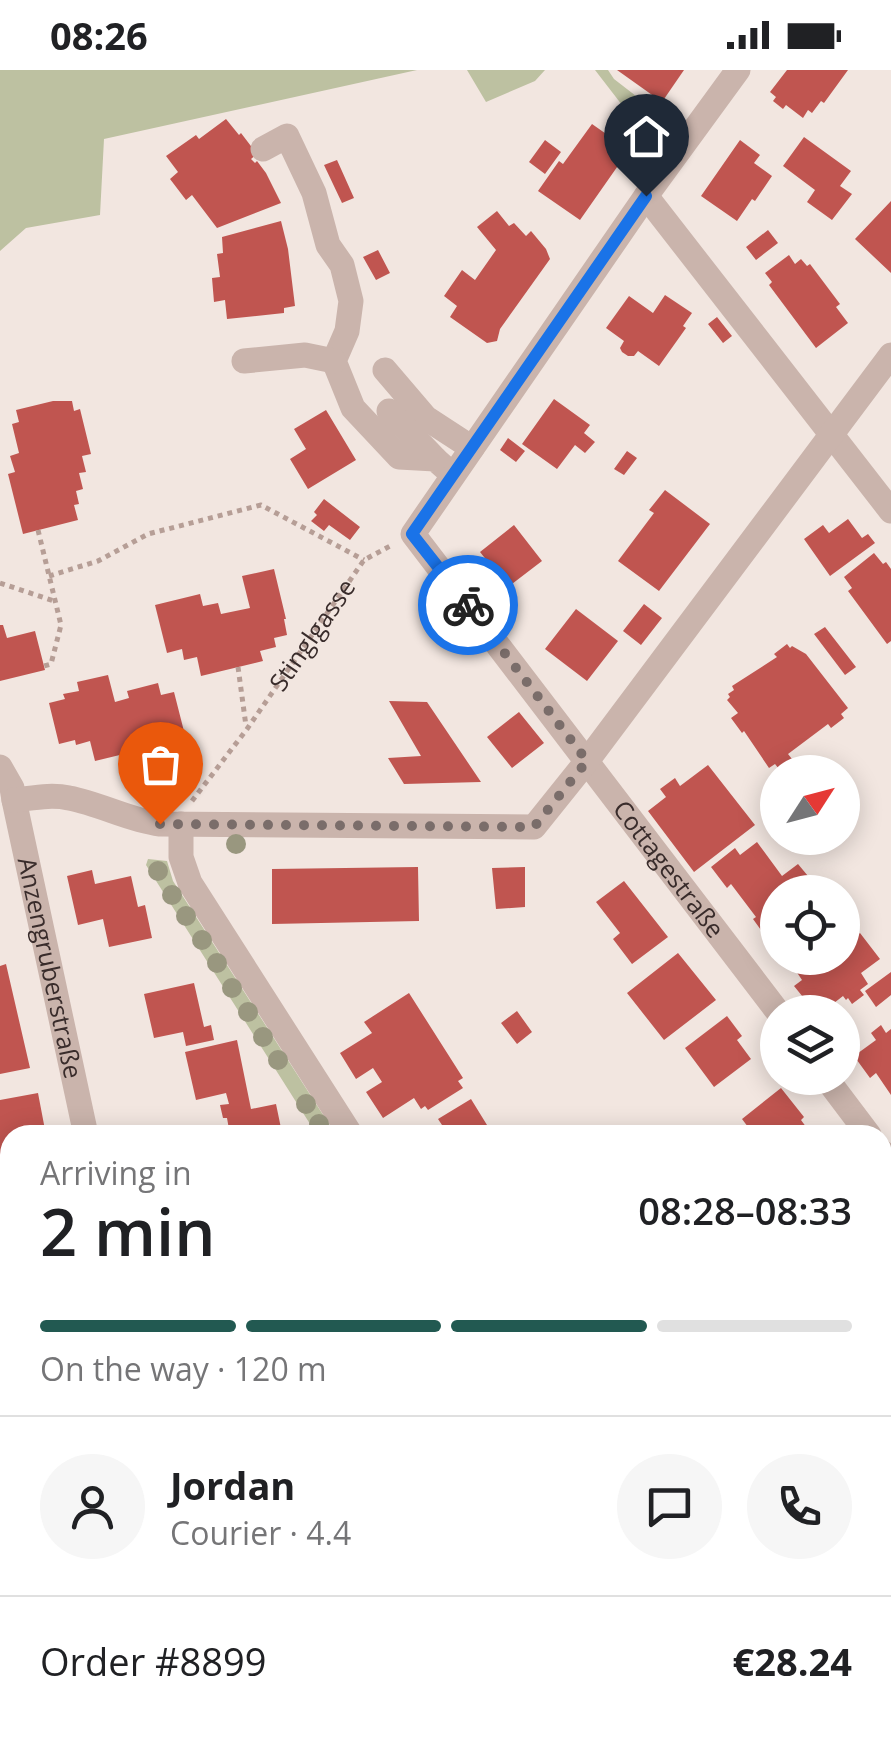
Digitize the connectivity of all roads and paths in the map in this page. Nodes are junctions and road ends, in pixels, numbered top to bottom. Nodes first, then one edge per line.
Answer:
1 (738, 70) edge
2 (264, 150) dead end
3 (646, 196) junction
4 (891, 355) edge
5 (244, 361) dead end
6 (334, 361) junction
7 (385, 370) dead end
8 (389, 411) dead end
9 (831, 433) junction
10 (472, 448) junction
11 (444, 467) junction
12 (891, 511) edge
13 (38, 530) dead end
14 (412, 534) junction
15 (364, 560) junction
16 (49, 576) junction
17 (0, 583) edge
18 (55, 602) junction
19 (44, 666) dead end
20 (238, 667) dead end
21 (246, 729) junction
22 (587, 761) junction
23 (0, 767) edge
24 (14, 800) junction
25 (181, 824) junction
26 (765, 995) edge
27 (839, 1095) edge
28 (84, 1125) edge
29 (345, 1125) edge
30 (862, 1125) edge

1 - 3 street
2 - 6 street
3 - 9 street
3 - 10 street
4 - 9 street
5 - 6 street
6 - 11 street
7 - 10 street
8 - 11 street
9 - 12 street
9 - 22 street
10 - 11 street
11 - 14 street
13 - 16 path
14 - 15 path, Stinglgasse
14 - 22 street, Cottagestraße
15 - 16 path
15 - 21 path, Stinglgasse
16 - 18 path
17 - 18 path
18 - 19 path
20 - 21 path
21 - 25 path, Stinglgasse
22 - 25 street
22 - 26 street, Cottagestraße
23 - 24 street
24 - 25 street
24 - 28 street, Anzengruberstraße
25 - 29 street
27 - 30 street

